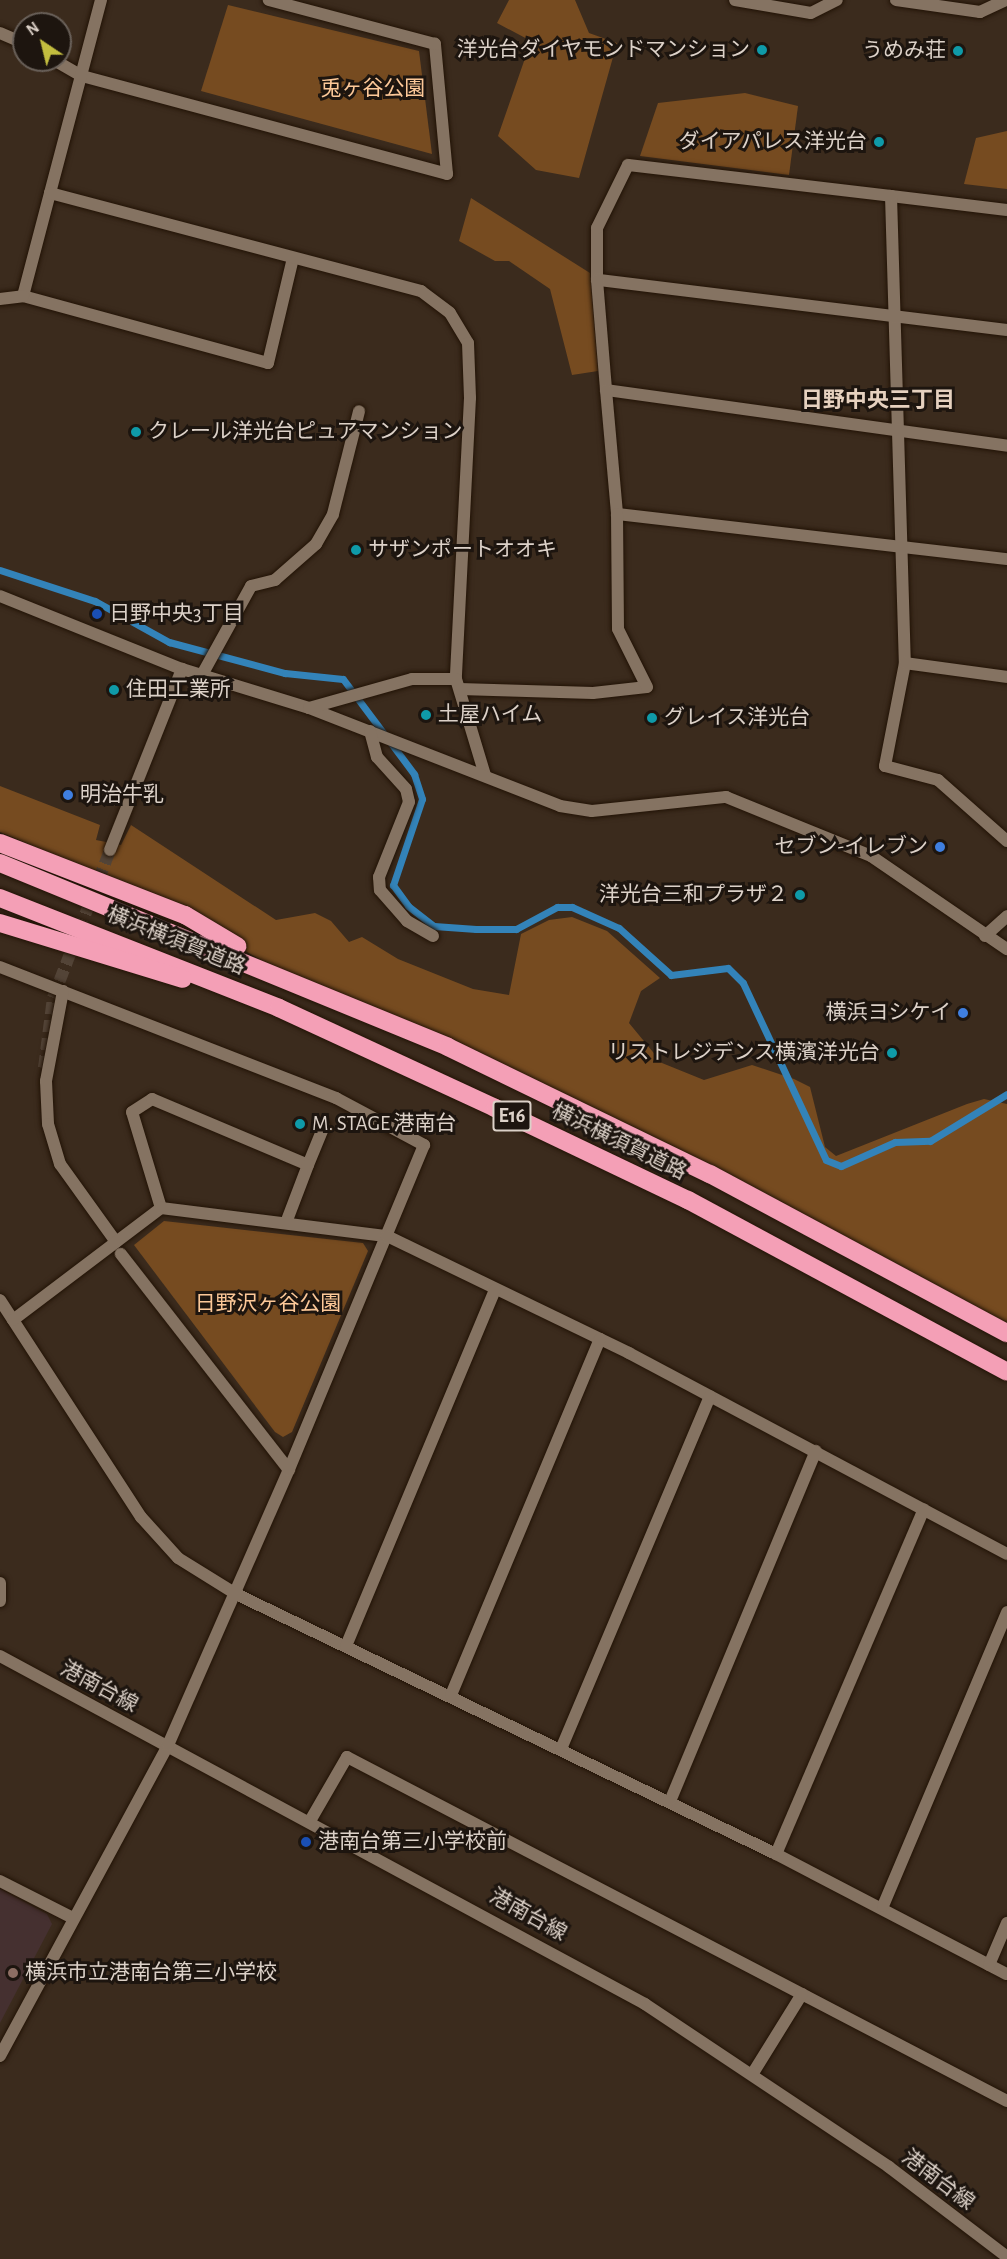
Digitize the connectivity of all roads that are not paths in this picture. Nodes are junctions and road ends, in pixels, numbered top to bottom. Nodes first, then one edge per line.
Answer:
1 (101, 0) edge
2 (269, 0) edge
3 (735, 0) edge
4 (837, 0) edge
5 (896, 0) edge
6 (1006, 0) edge
7 (72, 70) edge
8 (82, 76) junction
9 (50, 193) junction
10 (891, 196) junction
11 (1007, 210) edge
12 (293, 258) junction
13 (597, 280) junction
14 (23, 296) junction
15 (0, 299) edge
16 (894, 316) junction
17 (1007, 330) edge
18 (606, 390) junction
19 (359, 411) dead end
20 (901, 433) junction
21 (1007, 446) edge
22 (617, 514) junction
23 (902, 544) junction
24 (1007, 559) edge
25 (0, 596) edge
26 (905, 663) junction
27 (182, 669) junction
28 (204, 670) junction
29 (1007, 677) edge
30 (458, 684) junction
31 (309, 708) junction
32 (371, 732) junction
33 (485, 775) junction
34 (1007, 841) edge
35 (0, 843) edge
36 (110, 850) tunnel mouth
37 (0, 863) edge
38 (0, 898) edge
39 (1007, 916) edge
40 (0, 924) edge
41 (433, 936) dead end
42 (985, 936) junction
43 (1007, 949) edge
44 (0, 967) edge
45 (295, 980) junction
46 (63, 991) junction
47 (279, 1008) junction
48 (324, 1126) dead end
49 (308, 1165) junction
50 (161, 1208) junction
51 (286, 1223) junction
52 (387, 1236) junction
53 (116, 1242) junction
54 (121, 1254) dead end
55 (495, 1290) junction
56 (0, 1300) edge
57 (13, 1320) junction
58 (1007, 1333) edge
59 (600, 1339) junction
60 (1007, 1372) edge
61 (710, 1396) junction
62 (816, 1451) junction
63 (289, 1470) junction
64 (924, 1509) junction
65 (1007, 1554) edge
66 (0, 1583) edge
67 (236, 1594) junction
68 (0, 1601) edge
69 (1007, 1612) edge
70 (346, 1646) junction
71 (0, 1656) edge
72 (451, 1695) junction
73 (168, 1745) junction
74 (561, 1749) junction
75 (671, 1799) junction
76 (310, 1821) junction
77 (776, 1854) junction
78 (0, 1881) edge
79 (883, 1906) junction
80 (73, 1918) junction
81 (1007, 1923) edge
82 (989, 1965) junction
83 (1007, 1974) edge
84 (802, 1994) junction
85 (0, 2056) edge
86 (753, 2073) junction
87 (1007, 2101) edge
88 (1007, 2257) edge

1 - 8 street
2 - 8 street
3 - 4 street
5 - 6 street
7 - 8 street
8 - 9 street
9 - 12 street
9 - 14 street
10 - 11 street
10 - 13 street
10 - 16 street
12 - 14 street
12 - 30 street
13 - 16 street
13 - 18 street
14 - 15 street
16 - 17 street
16 - 20 street
18 - 20 street
18 - 22 street
19 - 28 street
20 - 21 street
20 - 23 street
22 - 23 street
22 - 30 street
23 - 24 street
23 - 26 street
25 - 27 street
26 - 29 street
26 - 34 street
27 - 28 street
27 - 36 street
28 - 31 street
30 - 31 street
30 - 33 street
31 - 32 street
32 - 33 street
32 - 41 street
33 - 42 street
35 - 45 highway
37 - 45 highway, 横浜横須賀道路 / E16
38 - 47 highway, 横浜横須賀道路 / E16
39 - 42 street
40 - 47 highway
42 - 43 street
44 - 46 street
45 - 58 highway, 横浜横須賀道路 / E16
46 - 52 street
46 - 53 street
47 - 60 highway, 横浜横須賀道路 / E16
48 - 49 street
49 - 50 street
49 - 51 street
50 - 51 street
50 - 53 street
51 - 52 street
52 - 55 street
52 - 63 street
53 - 57 street
54 - 63 street
55 - 59 street
55 - 70 street
56 - 57 street
57 - 67 street
59 - 61 street
59 - 72 street
61 - 62 street
61 - 74 street
62 - 64 street
62 - 75 street
63 - 67 street
64 - 65 street
64 - 77 street
66 - 68 street
67 - 70 street
67 - 73 street
69 - 79 street
70 - 72 street
71 - 73 street, 港南台線
72 - 74 street
73 - 76 street, 港南台線
73 - 80 street
74 - 75 street
75 - 77 street
76 - 84 street
76 - 86 street, 港南台線
77 - 79 street
78 - 80 street
79 - 82 street
80 - 85 street
81 - 82 street
82 - 83 street
84 - 86 street
84 - 87 street
86 - 88 street, 港南台線

